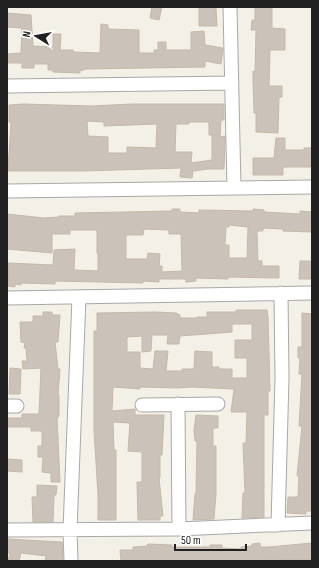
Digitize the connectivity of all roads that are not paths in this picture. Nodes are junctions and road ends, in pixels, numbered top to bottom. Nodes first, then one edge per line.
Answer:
1 (230, 7) edge
2 (232, 83) junction
3 (7, 86) edge
4 (312, 187) edge
5 (234, 188) junction
6 (7, 191) edge
7 (281, 293) junction
8 (312, 293) edge
9 (79, 297) junction
10 (7, 298) edge
11 (178, 404) junction
12 (218, 404) dead end
13 (142, 405) dead end
14 (312, 524) edge
15 (278, 525) junction
16 (179, 529) junction
17 (7, 530) edge
18 (70, 530) junction
19 (71, 561) edge

1 - 2 street
2 - 3 street
2 - 5 street
4 - 5 street
5 - 6 street
7 - 8 street
7 - 9 street
7 - 15 street
9 - 10 street
9 - 18 street
11 - 12 street
11 - 13 street
11 - 16 street
14 - 15 street
15 - 16 street
16 - 18 street
17 - 18 street
18 - 19 street

